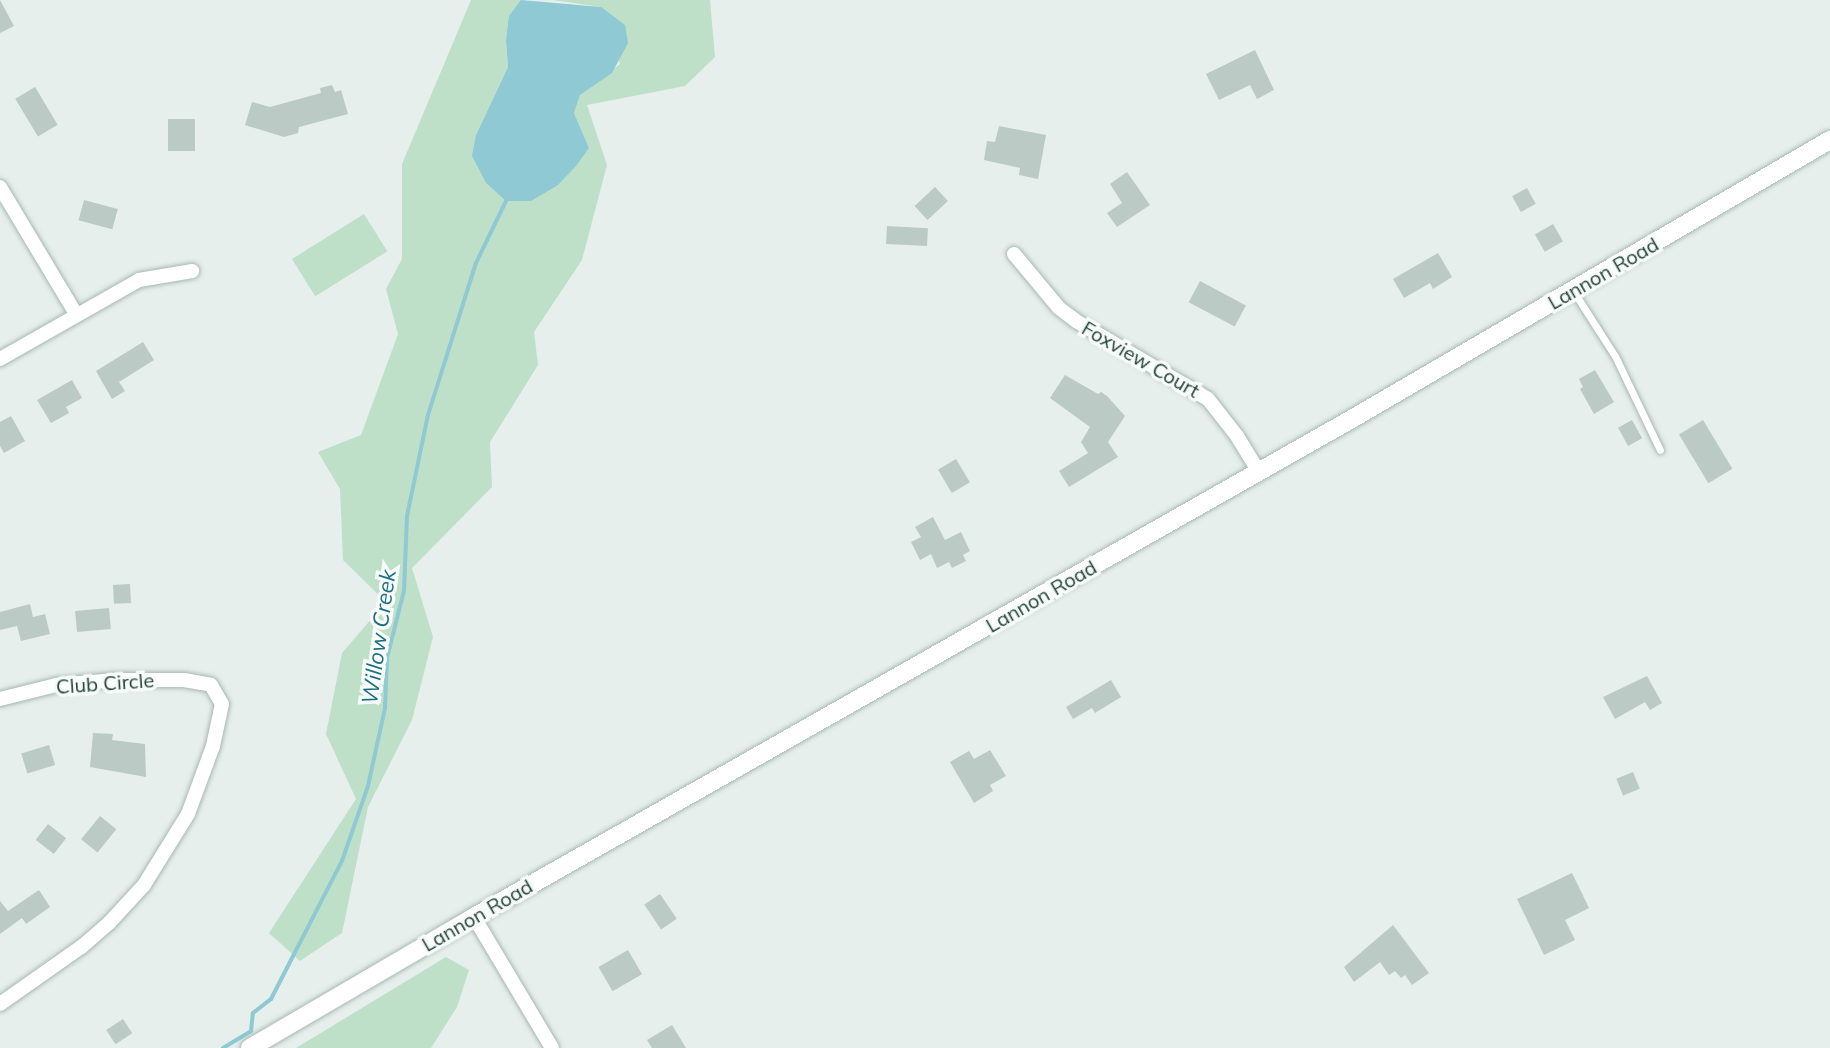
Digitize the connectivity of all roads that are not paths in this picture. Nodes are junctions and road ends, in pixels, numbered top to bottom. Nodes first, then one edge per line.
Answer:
1 (1830, 140) edge
2 (0, 187) edge
3 (1014, 254) dead end
4 (192, 271) dead end
5 (1573, 290) junction
6 (76, 314) junction
7 (0, 359) edge
8 (1660, 450) dead end
9 (1259, 472) junction
10 (0, 699) edge
11 (474, 917) junction
12 (0, 1004) edge
13 (250, 1048) edge
14 (552, 1048) edge

1 - 5 main road, Lannon Road
2 - 6 street
3 - 9 street, Foxview Court
4 - 6 street
5 - 8 lane
5 - 9 main road, Lannon Road
6 - 7 street
9 - 11 main road, Lannon Road
10 - 12 street, Club Circle
11 - 13 main road, Lannon Road
11 - 14 street

